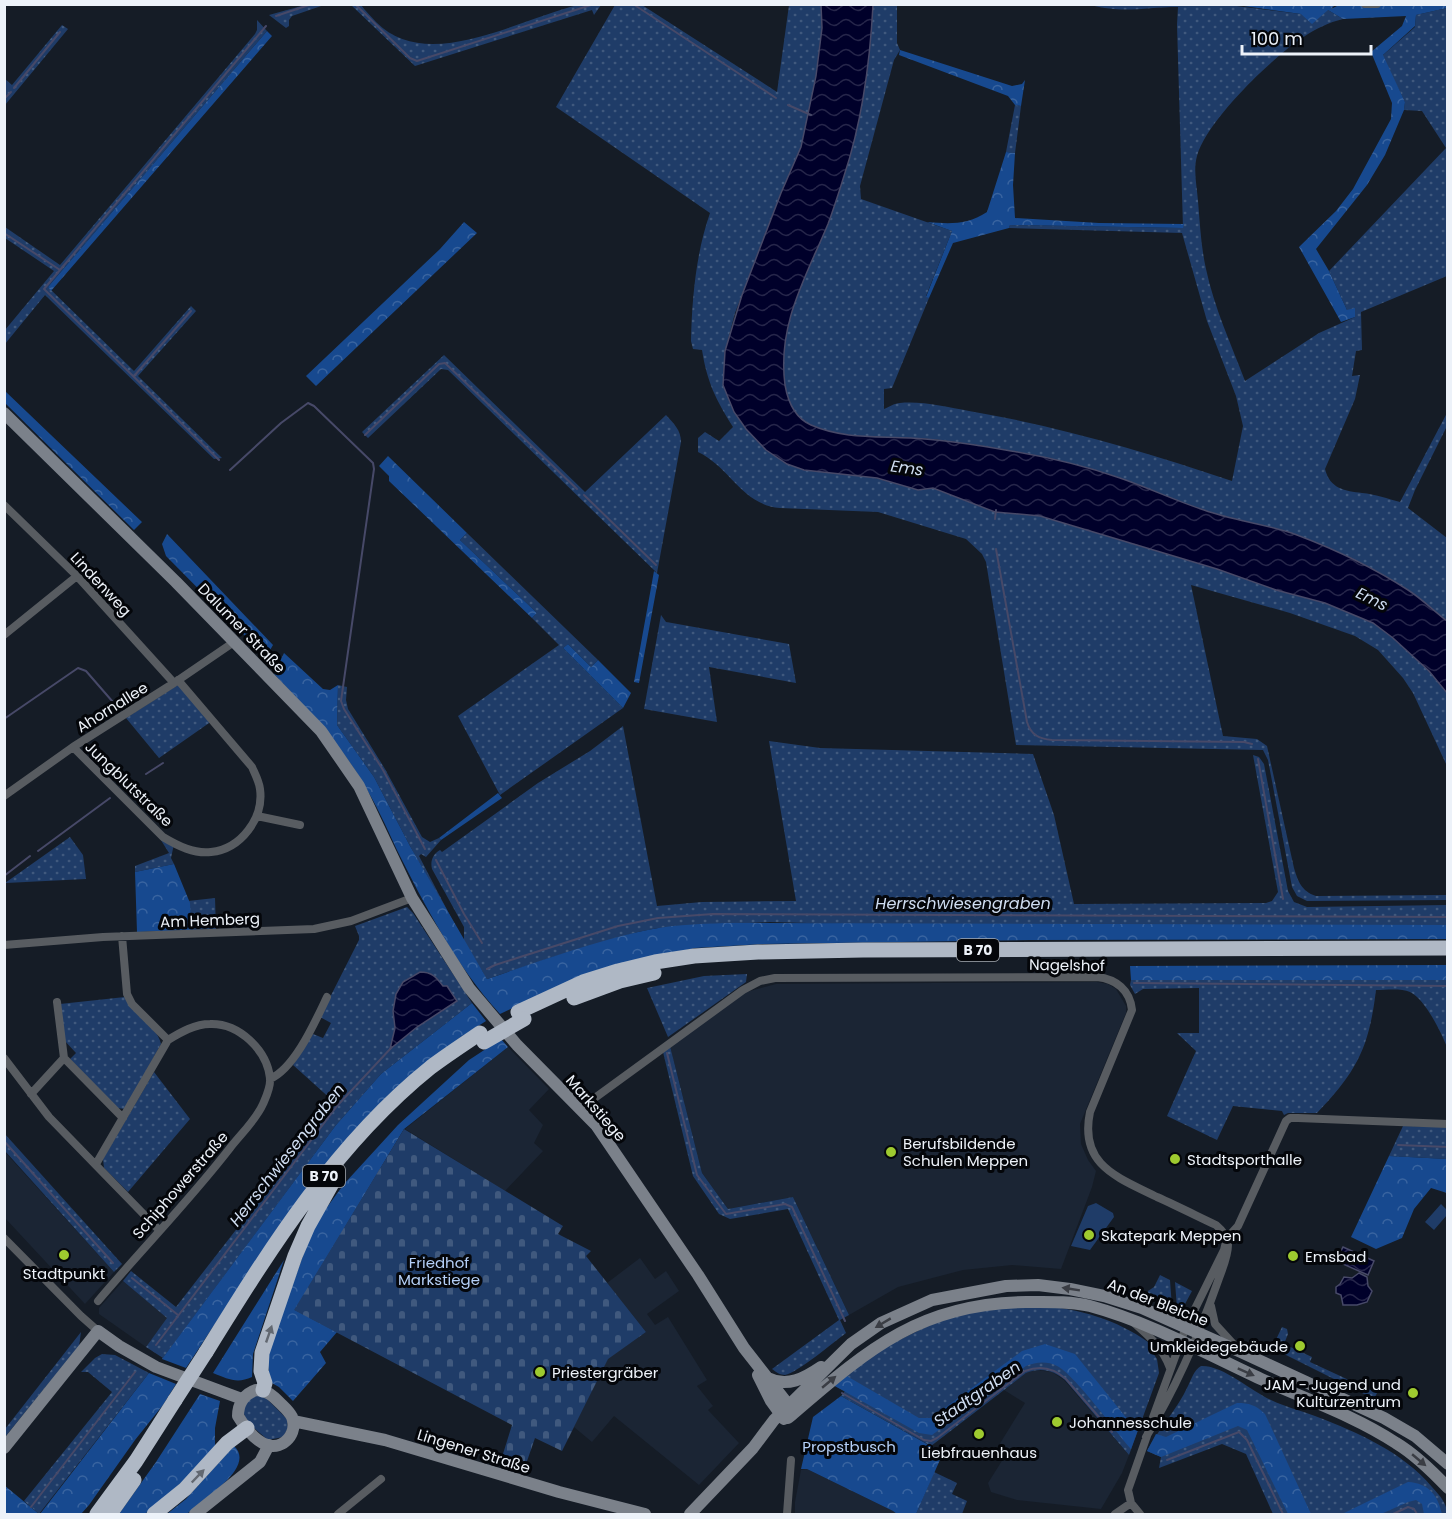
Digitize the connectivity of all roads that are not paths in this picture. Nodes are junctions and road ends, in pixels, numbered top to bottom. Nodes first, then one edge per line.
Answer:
1 (1365, 4) edge
2 (1377, 4) edge
3 (4, 413) edge
4 (5, 505) edge
5 (77, 576) junction
6 (4, 635) edge
7 (234, 642) junction
8 (176, 682) junction
9 (73, 747) junction
10 (4, 796) edge
11 (257, 816) junction
12 (300, 825) dead end
13 (412, 898) junction
14 (123, 936) junction
15 (4, 945) edge
16 (1448, 948) edge
17 (1448, 957) edge
18 (327, 997) dead end
19 (57, 1002) dead end
20 (521, 1016) junction
21 (482, 1038) junction
22 (168, 1040) junction
23 (4, 1058) edge
24 (64, 1058) junction
25 (270, 1079) junction
26 (31, 1094) junction
27 (581, 1108) junction
28 (123, 1118) junction
29 (1448, 1124) edge
30 (96, 1164) junction
31 (335, 1178) junction
32 (159, 1230) junction
33 (1227, 1238) junction
34 (6, 1242) edge
35 (98, 1301) dead end
36 (1210, 1304) junction
37 (1128, 1318) junction
38 (1186, 1327) junction
39 (98, 1331) junction
40 (1199, 1333) junction
41 (1180, 1342) junction
42 (851, 1344) junction
43 (744, 1348) junction
44 (1193, 1348) junction
45 (1241, 1352) junction
46 (210, 1355) junction
47 (1170, 1369) junction
48 (765, 1376) junction
49 (263, 1390) junction
50 (242, 1399) junction
51 (179, 1402) junction
52 (787, 1413) junction
53 (293, 1421) junction
54 (247, 1428) junction
55 (1146, 1437) junction
56 (269, 1445) junction
57 (4, 1448) edge
58 (791, 1460) dead end
59 (1448, 1464) edge
60 (381, 1479) dead end
61 (1448, 1488) edge
62 (1131, 1503) junction
63 (97, 1515) edge
64 (110, 1515) edge
65 (154, 1515) edge
66 (195, 1515) edge
67 (339, 1515) edge
68 (645, 1515) edge
69 (690, 1515) edge
70 (787, 1515) edge
71 (1115, 1515) edge
72 (1140, 1515) edge

1 - 2 street
3 - 7 street, Dalumer Straße
4 - 5 street, Lindenweg
5 - 6 street
5 - 8 street, Lindenweg
7 - 8 street, Ahornallee
7 - 13 street, Dalumer Straße
8 - 9 street, Ahornallee
8 - 11 street
9 - 10 street, Ahornallee
9 - 11 street, Jungblutstraße
11 - 12 street
13 - 14 street, Am Hemberg
13 - 27 street, Markstiege
14 - 15 street, Am Hemberg
14 - 22 street
16 - 20 highway, B 70
17 - 20 highway, B 70
18 - 25 street
19 - 24 street
20 - 21 highway, B 70
21 - 31 highway, B 70
21 - 46 highway, B 70
22 - 25 street
22 - 28 street
23 - 26 street
24 - 26 street
24 - 28 street
25 - 32 street, Schiphowerstraße
26 - 30 street
27 - 33 street, Nagelshof
27 - 43 street, Markstiege
28 - 30 street
29 - 33 street
30 - 32 street
31 - 46 highway, B 70
49 -> 31 highway
32 - 35 street, Schiphowerstraße
33 - 36 street
33 - 38 street
34 - 39 street
36 - 40 street
36 - 45 street, An der Bleiche
37 - 41 street, An der Bleiche
37 - 47 street, An der Bleiche
52 -> 37 street, An der Bleiche
38 - 40 street, An der Bleiche
38 - 41 street
38 -> 42 street, An der Bleiche
39 - 50 street
39 - 57 street
40 - 44 street
40 - 45 street, An der Bleiche
41 - 44 street, An der Bleiche
41 - 47 street
42 - 48 street
42 - 52 street, An der Bleiche
43 - 48 street, Markstiege
43 - 52 street, Markstiege
44 - 55 street
44 -> 61 street, An der Bleiche
45 - 59 street, An der Bleiche
46 - 51 highway, B 70
47 - 55 street
48 - 52 street, Markstiege
49 - 50 street
49 - 53 street
50 - 54 street
51 - 63 highway, B 70
51 - 64 highway, B 70
52 - 69 street
53 - 56 street
53 - 68 street, Lingener Straße
54 - 56 street
65 -> 54 highway
55 - 62 street
56 - 66 street
58 - 70 street
60 - 67 street
62 - 71 street
62 - 72 street

